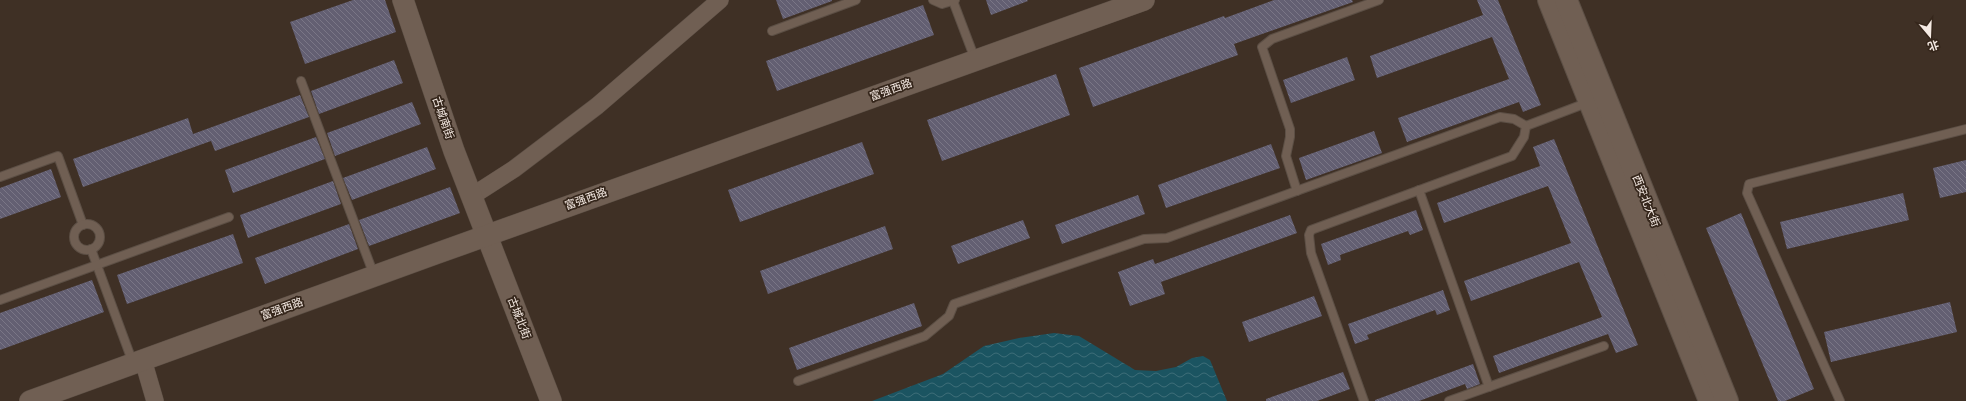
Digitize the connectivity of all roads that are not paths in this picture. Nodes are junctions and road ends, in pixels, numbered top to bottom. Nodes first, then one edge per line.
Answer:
1 (403, 0) edge
2 (720, 0) edge
3 (856, 0) edge
4 (933, 0) edge
5 (1144, 0) edge
6 (1379, 0) edge
7 (1549, 0) edge
8 (1566, 0) edge
9 (954, 1) edge
10 (772, 31) dead end
11 (976, 60) junction
12 (301, 81) dead end
13 (1590, 101) junction
14 (1526, 126) junction
15 (1966, 129) edge
16 (0, 177) edge
17 (1419, 190) junction
18 (1297, 192) junction
19 (472, 196) junction
20 (228, 217) dead end
21 (83, 225) junction
22 (487, 235) junction
23 (92, 249) junction
24 (97, 265) junction
25 (374, 276) junction
26 (0, 300) edge
27 (1604, 346) dead end
28 (138, 362) junction
29 (798, 381) dead end
30 (1489, 386) junction
31 (30, 401) edge
32 (155, 401) edge
33 (551, 401) edge
34 (1364, 401) edge
35 (1449, 401) edge
36 (1710, 401) edge
37 (1727, 401) edge
38 (1840, 401) edge

1 - 19 street, 古城南街
2 - 19 street
3 - 10 lane
4 - 9 lane
5 - 11 street, 富强西路
6 - 18 lane
7 - 13 main road, 西安北大街
8 - 37 main road, 西安北大街
9 - 11 lane
11 - 22 street, 富强西路
12 - 25 lane
13 - 14 lane
13 - 36 main road, 西安北大街
14 - 17 lane
14 - 18 lane
15 - 38 lane
16 - 21 lane
17 - 30 lane
17 - 34 lane
18 - 29 lane
19 - 22 street, 古城南街
20 - 24 lane
21 - 23 lane
21 - 23 lane
22 - 25 street, 富强西路
22 - 33 street, 古城北街
23 - 24 lane
24 - 26 lane
24 - 28 lane
25 - 28 street, 富强西路
27 - 30 lane
28 - 31 street, 富强西路
28 - 32 street
30 - 35 lane

